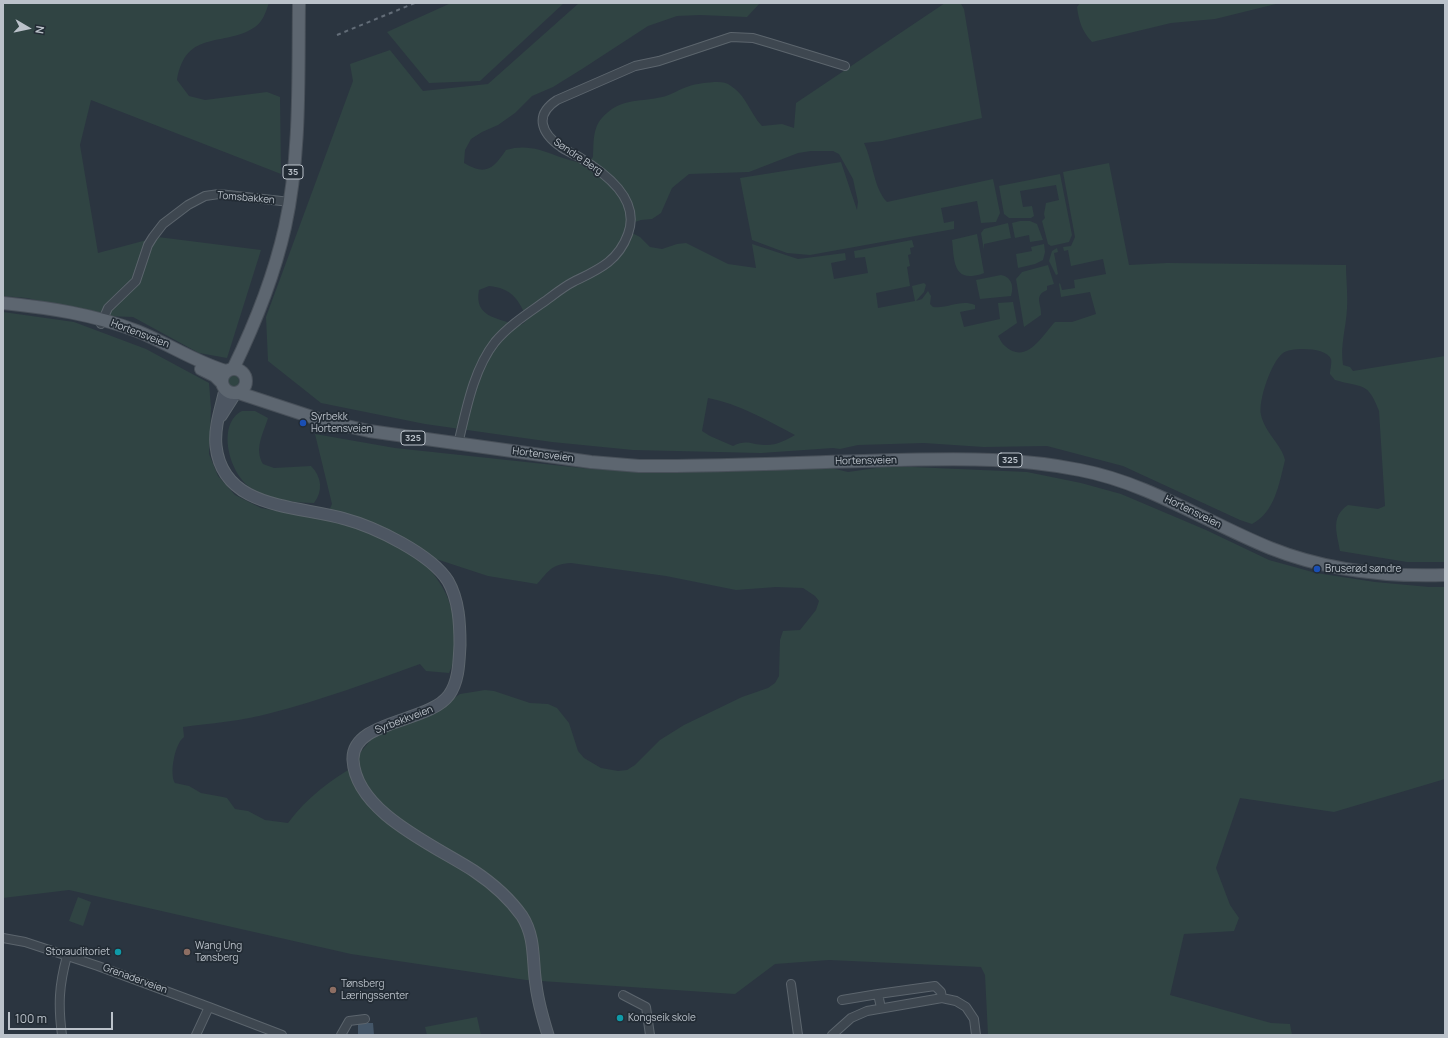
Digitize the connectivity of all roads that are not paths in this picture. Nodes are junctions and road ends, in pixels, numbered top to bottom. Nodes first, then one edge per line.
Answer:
1 (299, 3) edge
2 (845, 66) dead end
3 (290, 202) junction
4 (3, 303) edge
5 (102, 322) junction
6 (233, 381) junction
7 (458, 444) junction
8 (1445, 575) edge
9 (3, 938) edge
10 (67, 956) junction
11 (791, 984) dead end
12 (878, 994) junction
13 (623, 995) dead end
14 (942, 998) junction
15 (842, 1000) dead end
16 (208, 1007) junction
17 (881, 1008) junction
18 (365, 1019) dead end
19 (280, 1034) edge
20 (62, 1035) edge
21 (196, 1035) edge
22 (341, 1035) edge
23 (548, 1035) edge
24 (650, 1035) edge
25 (798, 1035) edge
26 (832, 1035) edge
27 (976, 1035) edge

1 - 3 main road, Tomsbakken / 35
2 - 7 street, Søndre Berg
3 - 5 street, Tomsbakken
3 - 6 main road, Tomsbakken / 35
4 - 5 main road, Hortensveien / 325
5 - 6 main road, Hortensveien / 325
6 - 7 main road, Hortensveien / 325
6 - 23 main road, Syrbekkveien
7 - 8 main road, Hortensveien / 325
9 - 10 street, Grenaderveien
10 - 16 street, Grenaderveien
10 - 20 street
11 - 25 street
12 - 14 street
12 - 15 street
12 - 17 street
13 - 24 street
14 - 17 street
14 - 27 street
16 - 19 street, Grenaderveien
16 - 21 street
17 - 26 street
18 - 22 street

